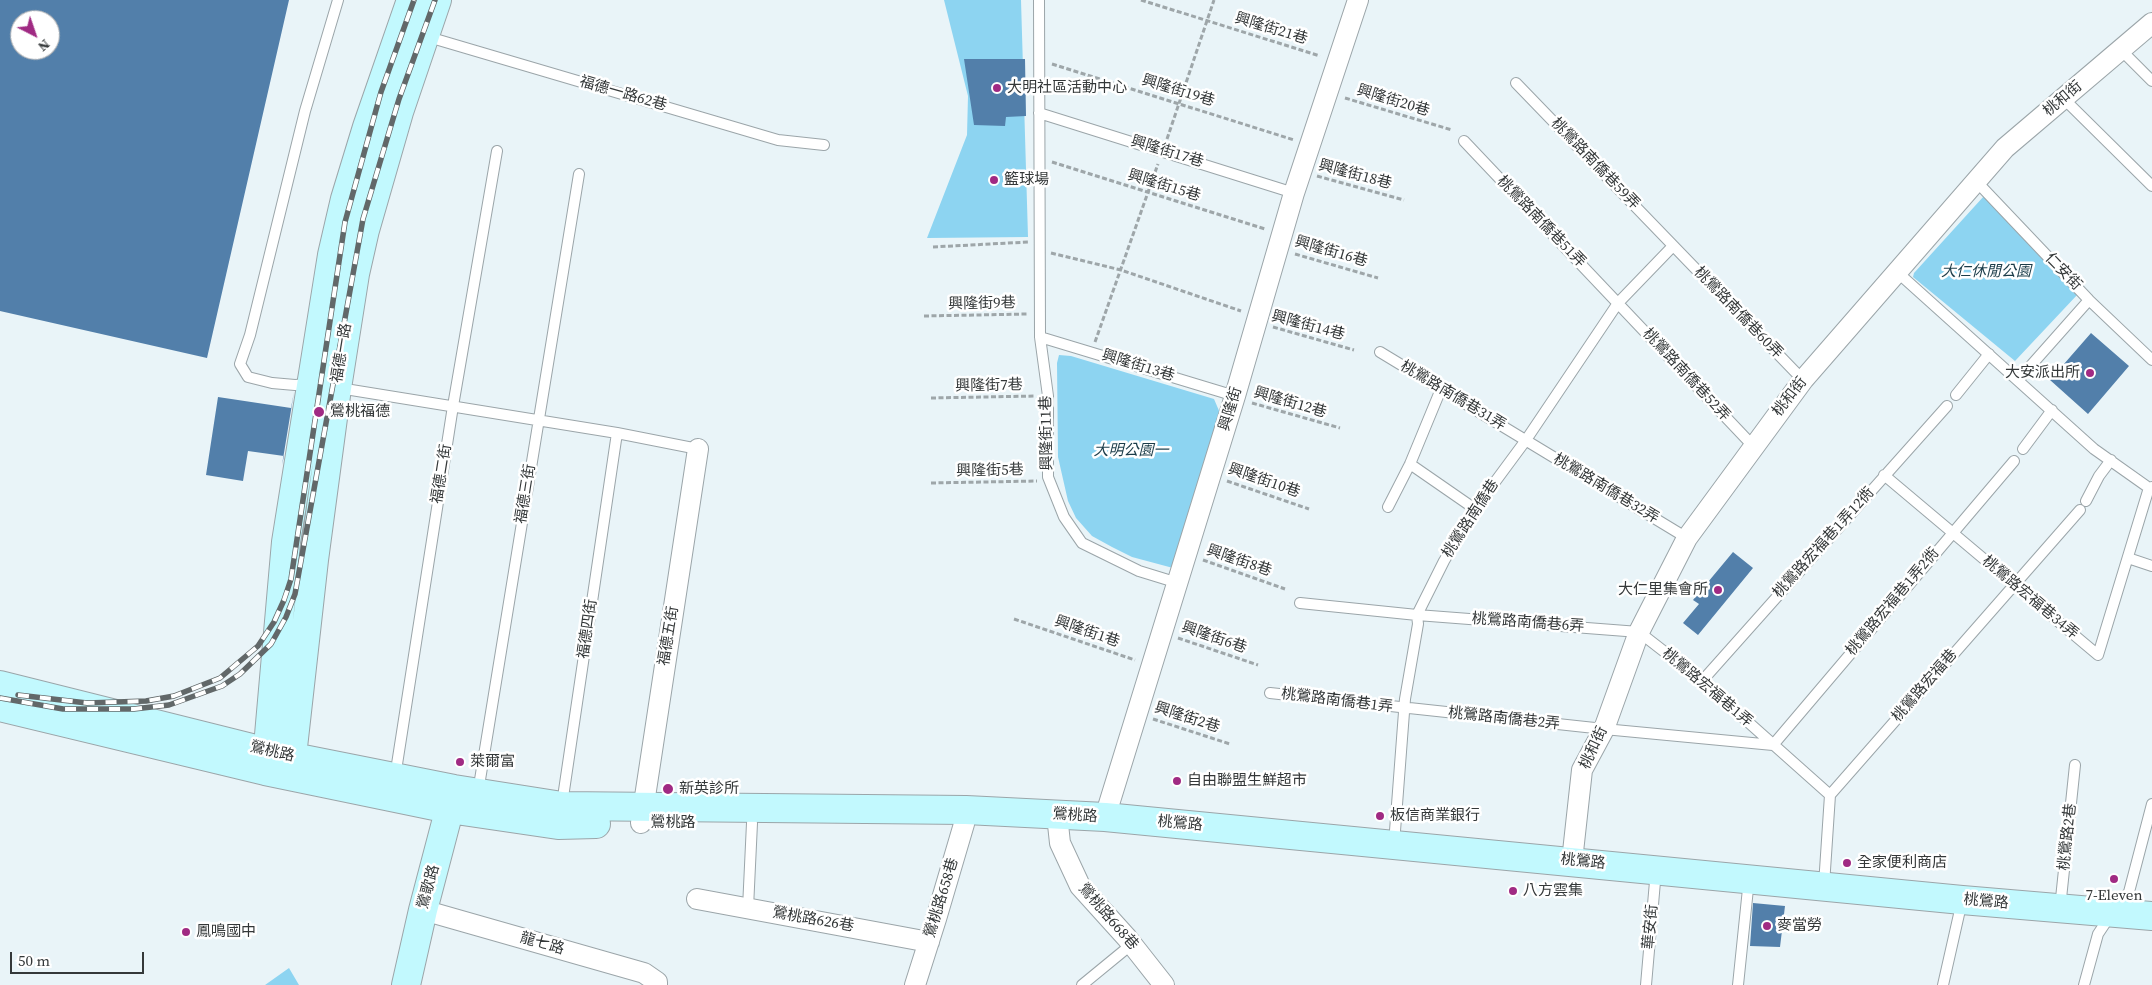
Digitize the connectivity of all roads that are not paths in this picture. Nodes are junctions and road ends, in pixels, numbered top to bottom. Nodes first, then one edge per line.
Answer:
1 (338, 0) edge
2 (411, 0) edge
3 (437, 0) edge
4 (1039, 0) edge
5 (1358, 0) edge
6 (2152, 23) edge
7 (424, 36) junction
8 (2122, 50) junction
9 (2152, 81) edge
10 (1516, 83) dead end
11 (2063, 98) junction
12 (1039, 113) junction
13 (1464, 141) dead end
14 (824, 145) dead end
15 (497, 151) dead end
16 (578, 174) dead end
17 (1976, 181) junction
18 (2152, 186) edge
19 (1294, 193) junction
20 (1673, 246) junction
21 (1896, 271) junction
22 (2089, 300) junction
23 (1618, 303) junction
24 (1040, 337) junction
25 (1380, 352) dead end
26 (1989, 354) junction
27 (2152, 360) edge
28 (1803, 380) junction
29 (2018, 380) junction
30 (324, 386) junction
31 (1441, 389) junction
32 (1956, 395) dead end
33 (1235, 397) junction
34 (452, 406) junction
35 (1947, 406) dead end
36 (2052, 410) junction
37 (537, 420) junction
38 (617, 433) junction
39 (1526, 440) junction
40 (1754, 447) junction
41 (698, 449) joint
42 (2023, 450) dead end
43 (2111, 460) junction
44 (2014, 461) dead end
45 (1410, 464) junction
46 (1884, 475) junction
47 (2152, 489) edge
48 (2086, 501) dead end
49 (1388, 507) dead end
50 (1475, 509) junction
51 (2080, 510) dead end
52 (1952, 532) junction
53 (1686, 538) junction
54 (2128, 558) junction
55 (2152, 566) edge
56 (1178, 583) junction
57 (2013, 585) junction
58 (1300, 603) dead end
59 (1417, 615) junction
60 (1639, 632) junction
61 (1702, 681) junction
62 (1270, 694) dead end
63 (3, 702) edge
64 (1404, 709) junction
65 (1604, 729) junction
66 (1774, 744) junction
67 (279, 764) junction
68 (2075, 765) dead end
69 (393, 788) junction
70 (1830, 795) junction
71 (464, 801) junction
72 (2152, 804) edge
73 (642, 814) junction
74 (560, 815) junction
75 (965, 817) junction
76 (1105, 817) junction
77 (752, 823) junction
78 (1057, 823) junction
79 (1394, 844) junction
80 (1572, 861) junction
81 (1656, 869) junction
82 (1749, 878) junction
83 (1824, 886) junction
84 (697, 899) dead end
85 (1962, 900) junction
86 (748, 908) junction
87 (2060, 909) junction
88 (423, 910) junction
89 (2112, 913) junction
90 (2152, 916) edge
91 (929, 942) junction
92 (1132, 944) junction
93 (406, 985) edge
94 (657, 985) edge
95 (915, 985) edge
96 (1082, 985) edge
97 (1164, 985) edge
98 (1646, 985) edge
99 (1738, 985) edge
100 (1943, 985) edge
101 (2084, 985) edge

1 - 30 lane
2 - 30 main road, 福德一路
3 - 7 main road, 福德一路
4 - 12 lane, 興隆街11巷
5 - 19 street, 興隆街
6 - 8 street, 桃和街
7 - 14 lane, 福德一路62巷
7 - 30 main road, 福德一路
8 - 9 lane
8 - 11 street, 桃和街
10 - 20 lane, 桃鶯路南僑巷59弄
11 - 17 street, 桃和街
11 - 18 lane
12 - 19 lane, 興隆街17巷
12 - 24 lane, 興隆街11巷
13 - 23 lane, 桃鶯路南僑巷51弄
15 - 34 lane, 福德二街
16 - 37 lane, 福德三街
17 - 21 street, 桃和街
17 - 22 lane, 仁安街
19 - 33 street, 興隆街
20 - 23 lane, 桃鶯路南僑巷
20 - 28 lane, 桃鶯路南僑巷60弄
21 - 26 lane
21 - 28 street, 桃和街
22 - 27 lane, 仁安街
22 - 29 lane
23 - 39 lane, 桃鶯路南僑巷
23 - 40 lane, 桃鶯路南僑巷52弄
24 - 33 lane, 興隆街13巷
24 - 56 lane, 興隆街11巷
25 - 31 lane, 桃鶯路南僑巷31弄
26 - 29 lane
26 - 32 lane
28 - 40 street, 桃和街
29 - 36 lane
30 - 34 lane
30 - 67 main road, 福德一路
31 - 39 lane, 桃鶯路南僑巷31弄
31 - 45 lane
33 - 56 street, 興隆街
34 - 37 lane
34 - 69 lane, 福德二街
35 - 46 lane, 桃鶯路宏福巷1弄12衖
36 - 42 lane
36 - 43 lane
37 - 38 lane
37 - 71 lane, 福德三街
38 - 41 lane
38 - 74 lane, 福德四街
39 - 50 lane, 桃鶯路南僑巷
39 - 53 lane, 桃鶯路南僑巷32弄
40 - 53 street, 桃和街
41 - 73 street, 福德五街
43 - 47 lane
43 - 48 lane
44 - 52 lane, 桃鶯路宏福巷1弄2衖
45 - 49 lane
45 - 50 lane
46 - 52 lane, 桃鶯路宏福巷34弄
46 - 61 lane, 桃鶯路宏福巷1弄12衖
47 - 54 lane
50 - 59 lane, 桃鶯路南僑巷
51 - 57 lane, 桃鶯路宏福巷
52 - 57 lane, 桃鶯路宏福巷34弄
52 - 66 lane, 桃鶯路宏福巷1弄2衖
53 - 60 street, 桃和街
54 - 55 lane
54 - 57 lane, 桃鶯路宏福巷34弄
56 - 76 street, 興隆街
57 - 70 lane, 桃鶯路宏福巷
58 - 59 lane, 桃鶯路南僑巷6弄
59 - 60 lane, 桃鶯路南僑巷6弄
59 - 64 lane, 桃鶯路南僑巷
60 - 61 lane, 桃鶯路宏福巷1弄
60 - 65 street, 桃和街
61 - 66 lane, 桃鶯路宏福巷1弄
62 - 64 lane, 桃鶯路南僑巷1弄
63 - 67 main road, 鶯桃路
64 - 65 lane, 桃鶯路南僑巷2弄
64 - 79 lane, 桃鶯路南僑巷
65 - 66 lane, 桃鶯路宏福巷1弄
65 - 80 street, 桃和街
66 - 70 lane, 桃鶯路宏福巷1弄
67 - 69 main road, 鶯桃路
68 - 87 lane, 桃鶯路2巷
69 - 71 main road, 鶯桃路
70 - 83 lane
71 - 74 main road, 鶯桃路
71 - 88 main road, 鶯歌路
72 - 89 lane
73 - 74 main road, 鶯桃路
73 - 75 main road, 鶯桃路
73 - 77 main road, 鶯桃路
75 - 77 main road, 鶯桃路
75 - 78 main road, 鶯桃路
75 - 91 street, 鶯桃路658巷
76 - 78 main road, 鶯桃路
76 - 79 main road, 桃鶯路
77 - 86 lane
78 - 92 street, 鶯桃路668巷
79 - 80 main road, 桃鶯路
80 - 81 main road, 桃鶯路
81 - 82 main road, 桃鶯路
81 - 98 lane, 華安街
82 - 83 main road, 桃鶯路
82 - 99 lane
83 - 85 main road, 桃鶯路
84 - 86 street, 鶯桃路626巷
85 - 87 main road, 桃鶯路
85 - 100 lane
86 - 91 street, 鶯桃路626巷
87 - 89 main road, 桃鶯路
88 - 93 main road, 鶯歌路
88 - 94 street, 龍七路
89 - 90 main road, 桃鶯路
89 - 101 lane
91 - 95 street, 鶯桃路658巷
92 - 96 lane
92 - 97 street, 鶯桃路668巷

